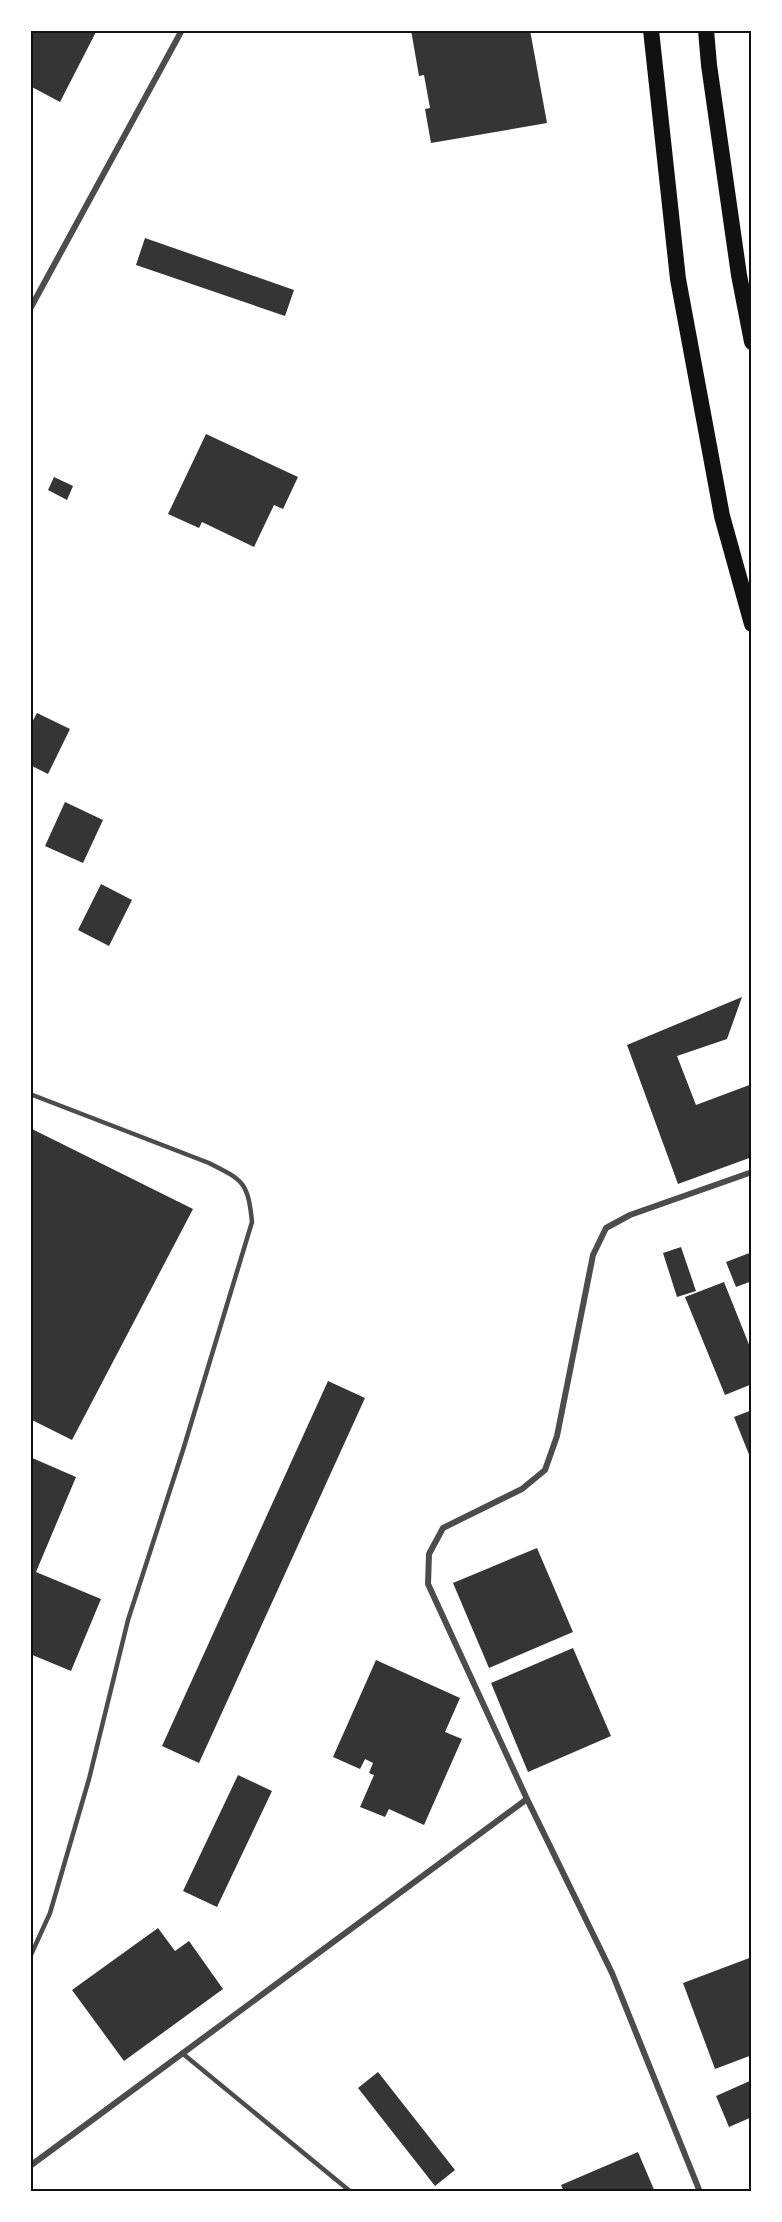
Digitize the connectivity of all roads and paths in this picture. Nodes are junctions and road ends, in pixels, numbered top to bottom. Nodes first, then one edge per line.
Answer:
1 (182, 30) edge
2 (651, 30) edge
3 (706, 30) edge
4 (30, 309) edge
5 (752, 342) edge
6 (752, 624) edge
7 (30, 1094) edge
8 (752, 1172) edge
9 (527, 1799) junction
10 (30, 1958) edge
11 (182, 2053) junction
12 (30, 2166) edge
13 (351, 2192) edge
14 (700, 2192) edge

1 - 4 street
2 - 6 highway
3 - 5 highway
7 - 10 lane
8 - 9 street
9 - 11 street
9 - 14 street
11 - 12 street
11 - 13 lane

